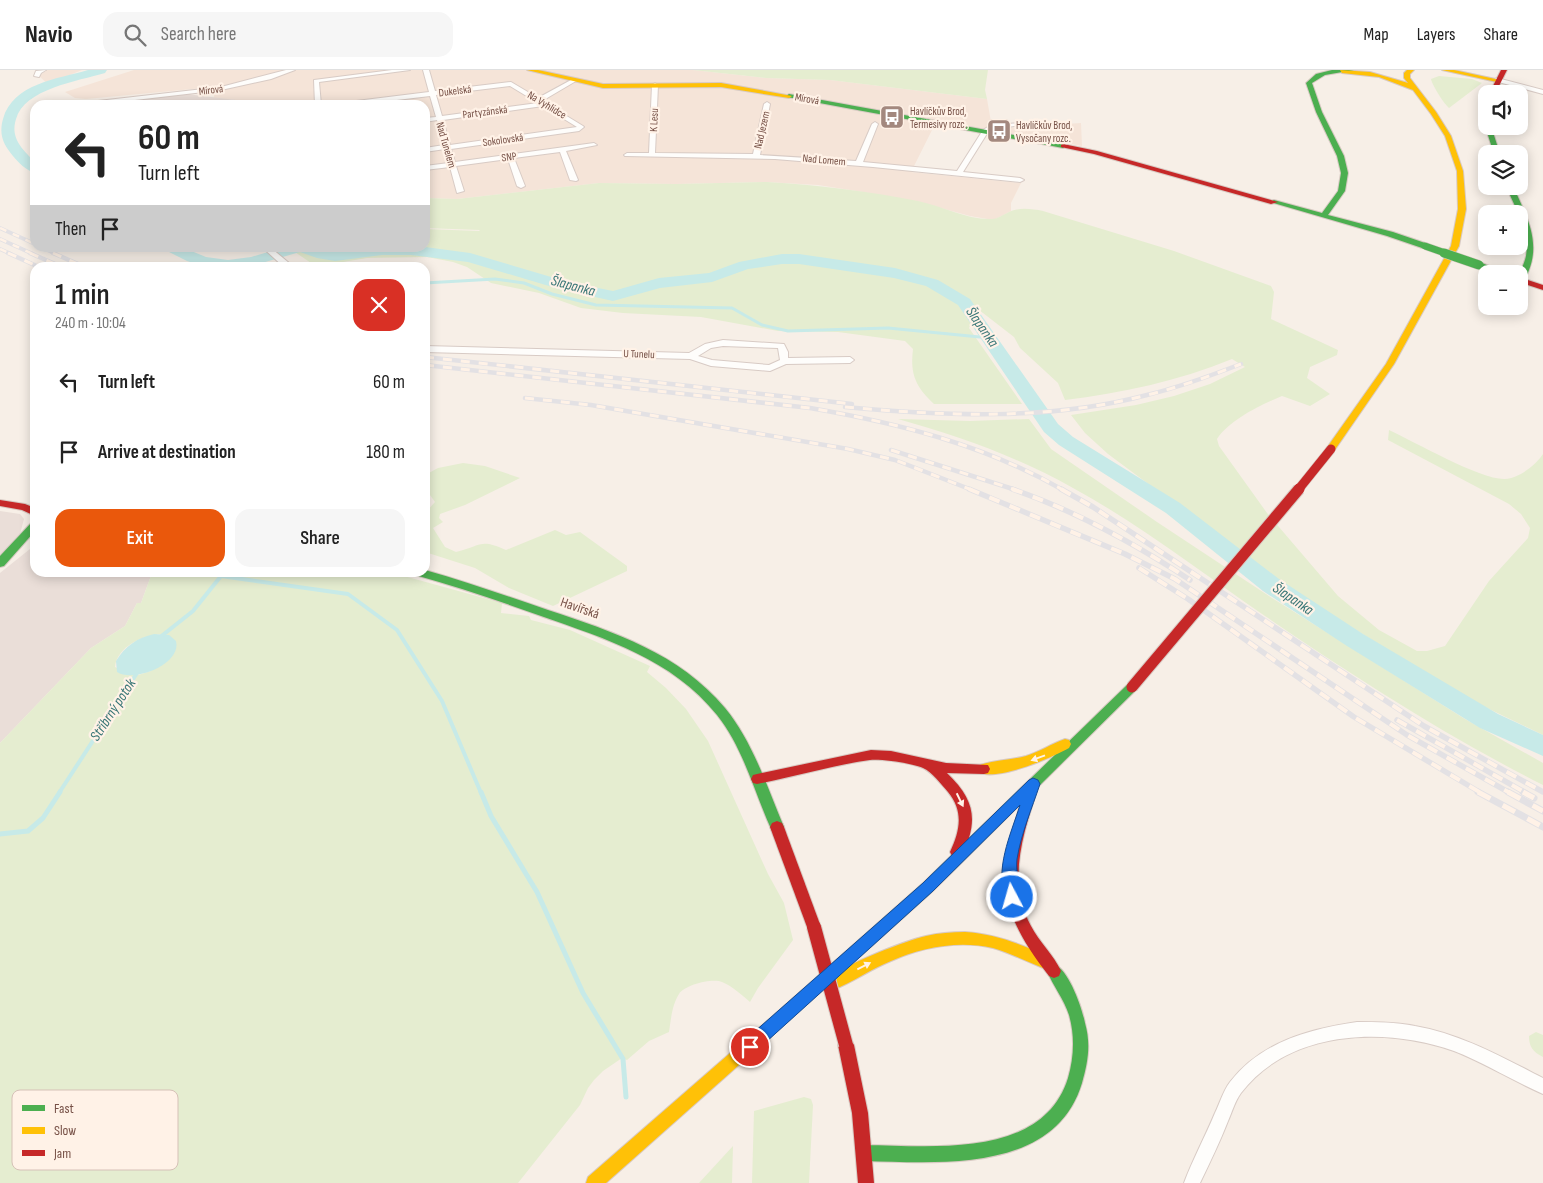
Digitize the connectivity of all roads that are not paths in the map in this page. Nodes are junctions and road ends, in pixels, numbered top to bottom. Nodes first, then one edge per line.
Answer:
1 (43, 70) edge
2 (292, 70) edge
3 (407, 70) edge
4 (426, 70) edge
5 (530, 70) edge
6 (1346, 70) edge
7 (1394, 70) edge
8 (1411, 70) edge
9 (1445, 70) edge
10 (1504, 70) edge
11 (36, 76) dead end
12 (1497, 80) junction
13 (573, 81) junction
14 (511, 84) joint
15 (656, 85) junction
16 (1495, 85) edge
17 (1415, 89) junction
18 (1543, 92) edge
19 (432, 94) junction
20 (128, 100) edge
21 (318, 100) edge
22 (382, 100) edge
23 (542, 102) junction
24 (768, 104) dead end
25 (438, 118) junction
26 (430, 119) edge
27 (875, 124) dead end
28 (1020, 124) dead end
29 (581, 128) joint
30 (985, 131) junction
31 (594, 145) dead end
32 (446, 147) junction
33 (430, 149) edge
34 (562, 149) junction
35 (652, 154) junction
36 (627, 155) dead end
37 (510, 156) junction
38 (756, 156) junction
39 (859, 163) junction
40 (452, 165) junction
41 (430, 167) edge
42 (959, 173) junction
43 (574, 180) dead end
44 (1020, 180) dead end
45 (521, 186) dead end
46 (460, 191) dead end
47 (1511, 195) edge
48 (1324, 215) junction
49 (271, 252) edge
50 (284, 262) edge
51 (1479, 265) edge
52 (1526, 265) edge
53 (1528, 283) edge
54 (1543, 288) edge
55 (430, 349) edge
56 (691, 356) junction
57 (850, 360) dead end
58 (784, 361) junction
59 (0, 498) edge
60 (30, 498) edge
61 (0, 503) edge
62 (30, 510) edge
63 (30, 530) edge
64 (30, 543) edge
65 (1, 562) edge
66 (430, 575) edge
67 (1132, 687) junction
68 (927, 765) junction
69 (757, 779) junction
70 (1033, 784) junction
71 (928, 887) junction
72 (1046, 962) junction
73 (806, 997) junction
74 (1543, 1086) edge
75 (865, 1153) junction
76 (594, 1183) edge
77 (866, 1183) edge
78 (1192, 1183) edge

1 - 11 street
2 - 20 street, Mírová
3 - 21 street
4 - 19 street, Nad Tunelem
5 - 13 main road, Mírová
6 - 17 main road
6 - 48 main road
7 - 17 main road
8 - 17 main road
9 - 12 main road
10 - 12 main road
12 - 16 main road
12 - 18 street
13 - 15 main road, Mírová
13 - 23 street
14 - 19 street, Dukelská
14 - 23 street, Na Vyhlídce
15 - 30 main road, Mírová
15 - 35 street, K Lesu
17 - 67 main road, bridge
19 - 22 street, Dukelská
19 - 25 street, Nad Tunelem
23 - 25 street, Partyzánská
23 - 29 street, Na Vyhlídce
24 - 38 street, Nad Jezem
25 - 26 street, Partyzánská
25 - 32 street, Nad Tunelem
27 - 39 street
28 - 30 street
29 - 32 street, Sokolovská
30 - 42 street
30 - 48 main road, Mírová
31 - 34 street, SNP
32 - 33 street, Sokolovská
32 - 40 street, Nad Tunelem
34 - 37 street, SNP
34 - 43 street
35 - 36 street, Nad Lomem
35 - 38 street, Nad Lomem
37 - 40 street, SNP
37 - 45 street
38 - 39 street, Nad Lomem
39 - 42 street, Nad Lomem
40 - 41 street, SNP
40 - 46 street, Nad Tunelem
42 - 44 street, Nad Lomem
47 - 52 main road
48 - 51 main road, Mírová, bridge
49 - 50 street
53 - 54 main road
55 - 56 street, U Tunelu
56 - 58 street, U Tunelu
56 - 58 street
57 - 58 street, U Tunelu
59 - 60 main road
61 - 62 main road
63 - 65 main road
64 - 65 main road
66 - 69 main road, Havířská
67 -> 68 main road
67 - 70 main road
68 - 69 main road
68 -> 71 main road
69 - 75 main road, Havířská, bridge
70 - 71 main road
70 - 72 main road
71 - 73 main road
73 -> 72 main road
72 - 75 main road
73 - 76 main road
74 - 78 street
75 - 77 main road, Havířská

